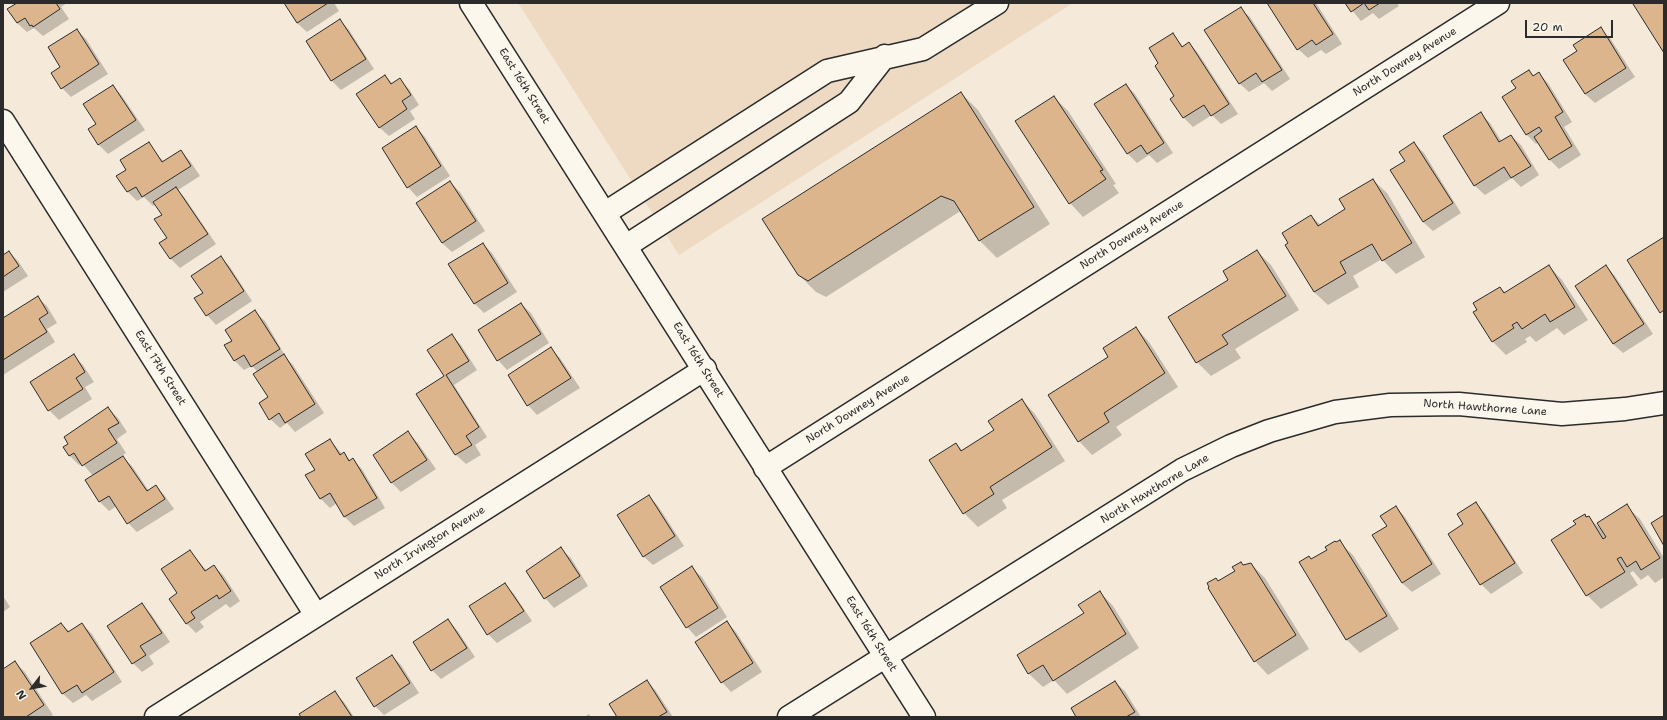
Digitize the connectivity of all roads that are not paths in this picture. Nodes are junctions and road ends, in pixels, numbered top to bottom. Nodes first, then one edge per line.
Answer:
1 (471, 3) edge
2 (997, 3) edge
3 (1498, 3) edge
4 (885, 56) junction
5 (3, 121) edge
6 (605, 213) junction
7 (626, 246) junction
8 (705, 369) junction
9 (1664, 403) edge
10 (765, 468) junction
11 (316, 615) junction
12 (885, 656) junction
13 (156, 717) edge
14 (789, 717) edge
15 (924, 717) edge

1 - 6 street, East 16th Street
2 - 4 street
3 - 10 street, North Downey Avenue
4 - 6 street
4 - 7 street
5 - 11 street, East 17th Street
6 - 7 street, East 16th Street
7 - 8 street, East 16th Street
8 - 10 street, East 16th Street
8 - 11 street, North Irvington Avenue
9 - 12 street, North Hawthorne Lane
10 - 12 street, East 16th Street
11 - 13 street, North Irvington Avenue
12 - 14 street, North Hawthorne Lane
12 - 15 street, East 16th Street

